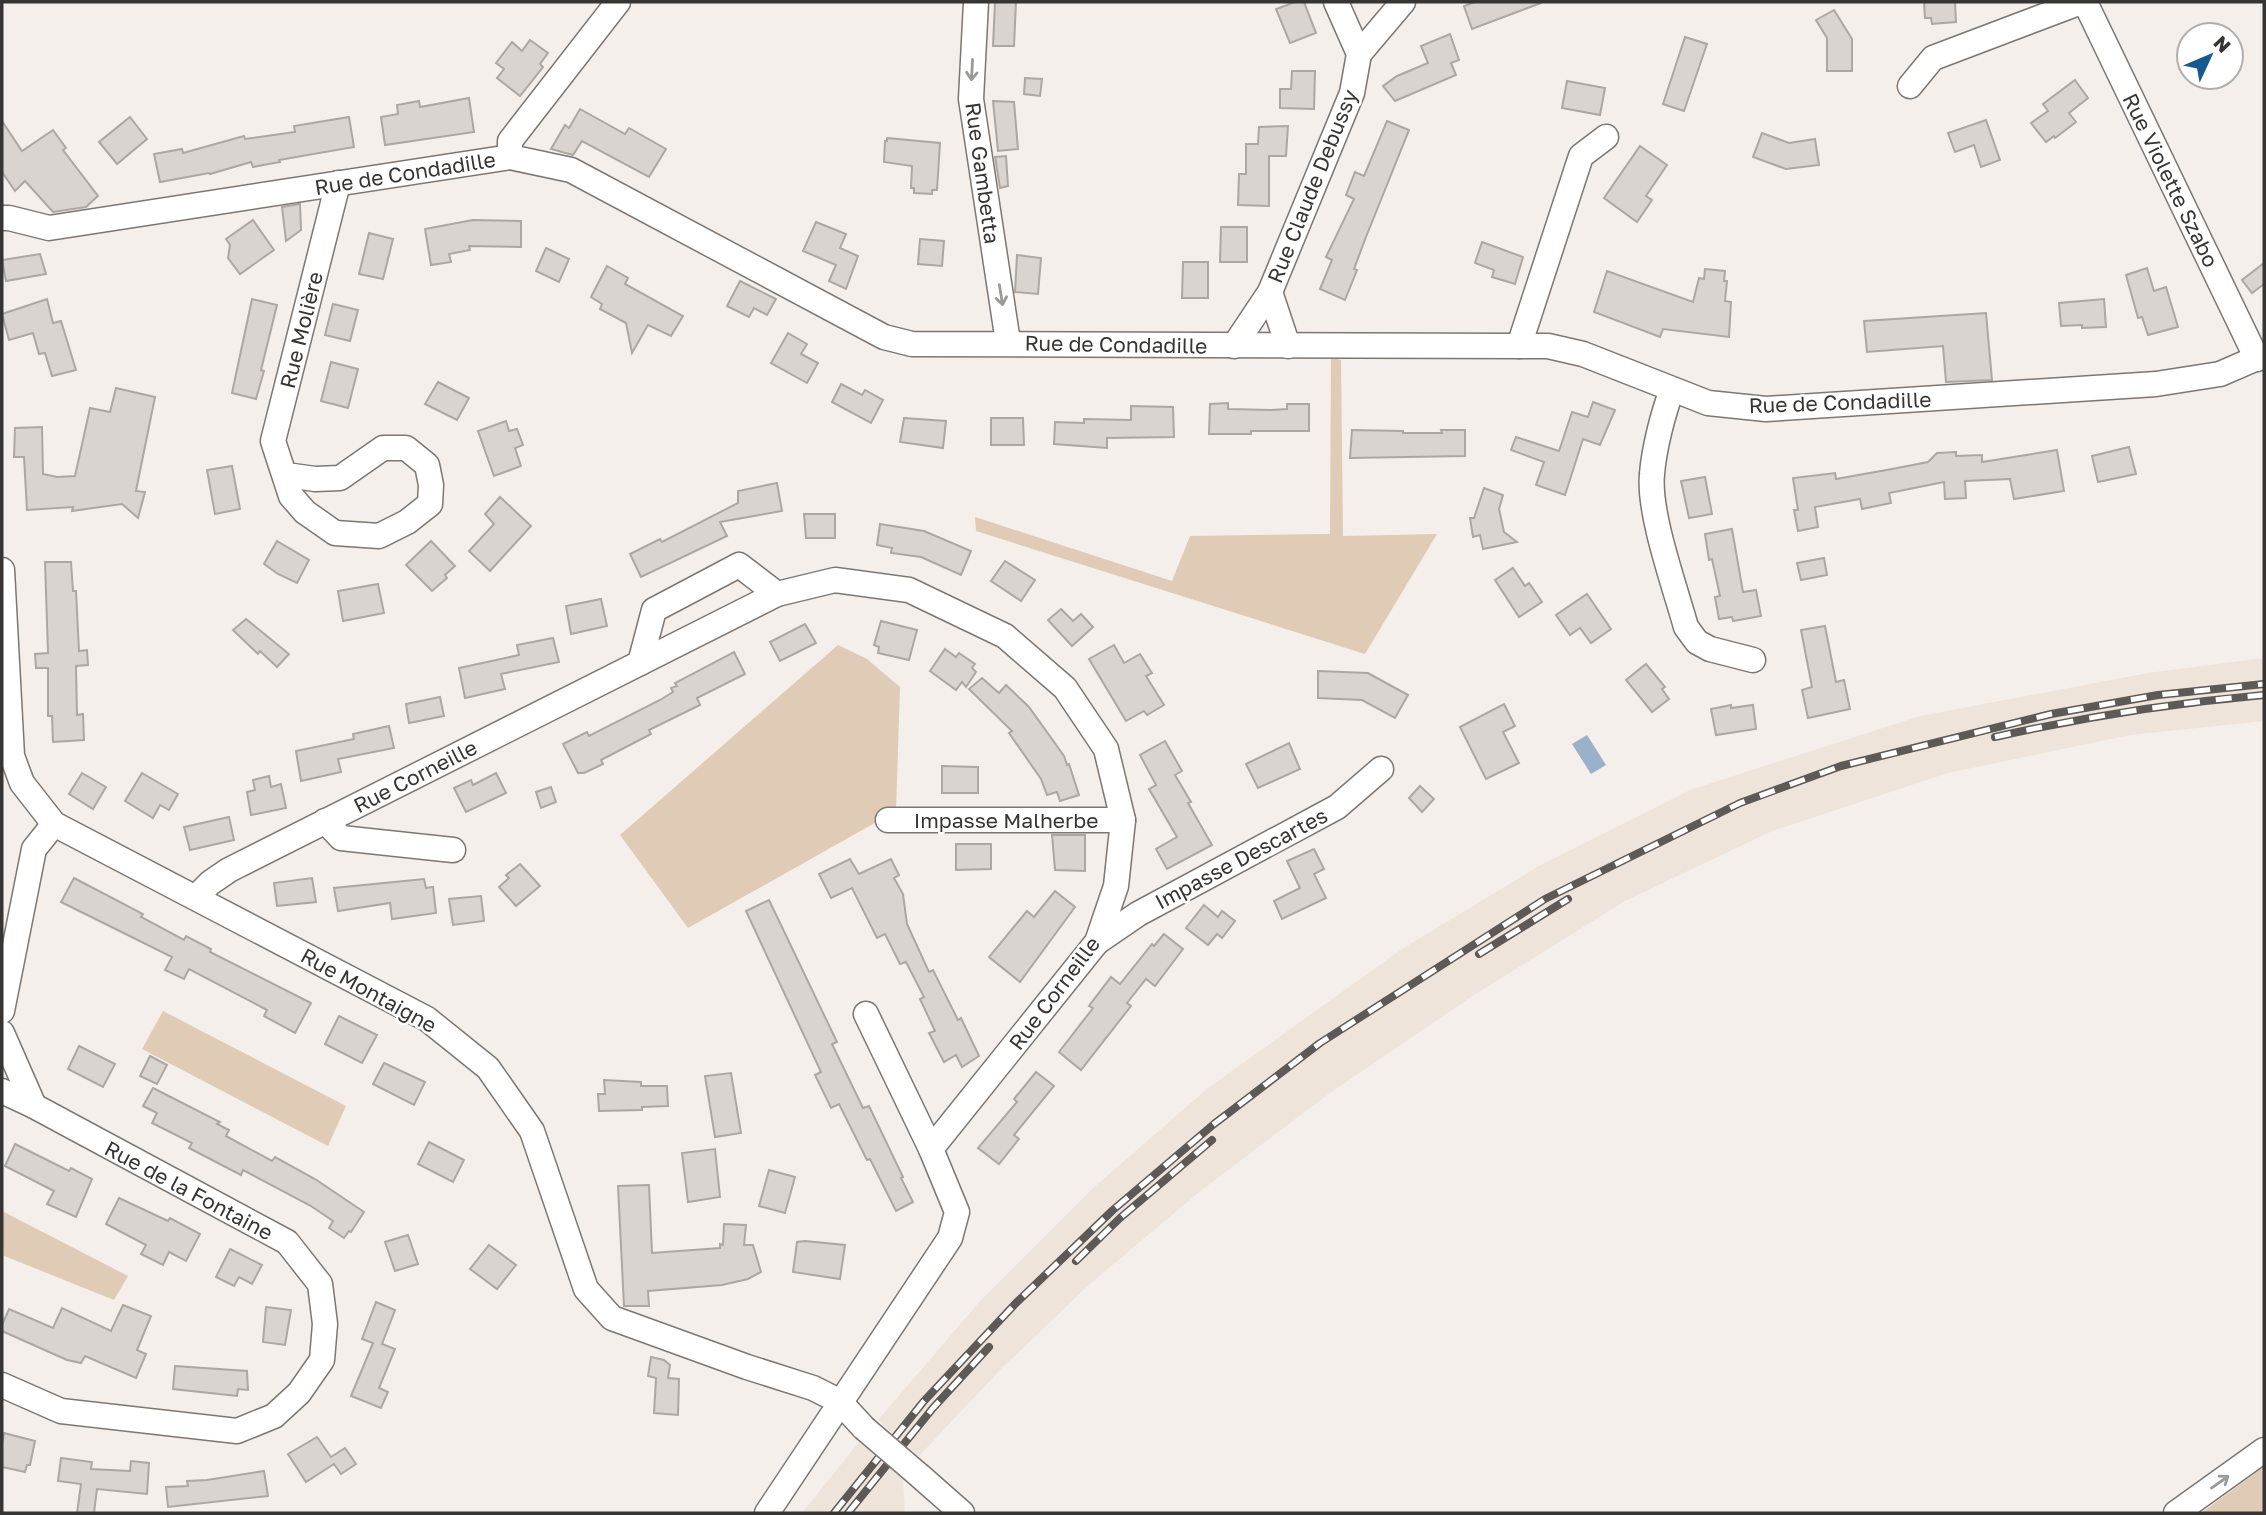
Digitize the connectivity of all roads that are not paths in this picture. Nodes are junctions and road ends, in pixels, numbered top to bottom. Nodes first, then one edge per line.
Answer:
1 (618, 2) edge
2 (976, 2) edge
3 (1336, 2) edge
4 (1403, 2) edge
5 (2083, 2) edge
6 (1359, 54) junction
7 (1910, 86) dead end
8 (1606, 137) dead end
9 (510, 157) junction
10 (338, 183) junction
11 (2, 218) edge
12 (1270, 292) junction
13 (1009, 342) junction
14 (1234, 346) junction
15 (1288, 346) junction
16 (1519, 346) junction
17 (2261, 357) edge
18 (1672, 390) junction
19 (286, 475) junction
20 (2, 570) edge
21 (777, 594) junction
22 (1753, 660) dead end
23 (640, 663) junction
24 (1381, 769) dead end
25 (12, 785) edge
26 (1123, 820) junction
27 (325, 821) junction
28 (888, 821) dead end
29 (54, 824) junction
30 (453, 850) dead end
31 (196, 897) junction
32 (1097, 942) junction
33 (2, 1011) edge
34 (866, 1014) dead end
35 (2, 1033) edge
36 (2, 1091) edge
37 (34, 1106) junction
38 (930, 1149) junction
39 (2, 1385) edge
40 (839, 1401) junction
41 (2264, 1450) edge
42 (767, 1513) edge
43 (962, 1513) edge
44 (2176, 1513) edge

1 - 9 street
2 -> 13 street, Rue Gambetta
3 - 6 street
4 - 6 street
5 - 7 street, Rue Violette Szabo
5 - 17 street, Rue Violette Szabo
6 - 12 street, Rue Claude Debussy
8 - 16 street
9 - 10 street, Rue de Condadille
9 - 13 street, Rue de Condadille
10 - 11 street, Rue de Condadille
10 - 19 street, Rue Molière
12 - 14 street, Rue Claude Debussy
12 - 15 street, Rue Claude Debussy
13 - 14 street, Rue de Condadille
14 - 15 street, Rue de Condadille
15 - 16 street, Rue de Condadille
16 - 18 street, Rue de Condadille
17 - 18 street, Rue de Condadille
18 - 22 street
19 - 19 street, Rue Molière
20 - 25 street, Rue Montaigne
21 - 23 street, Rue Corneille
21 - 23 street
21 - 26 street, Rue Corneille
23 - 27 street, Rue Corneille
24 - 32 street, Impasse Descartes
25 - 29 street, Rue Montaigne
26 - 28 street, Impasse Malherbe
26 - 32 street, Rue Corneille
27 - 30 street
27 - 31 street, Rue Corneille
29 - 31 street, Rue Montaigne
29 - 33 street
31 - 40 street, Rue Montaigne
32 - 38 street, Rue Corneille
34 - 38 street
35 - 37 street
36 - 37 street, Rue de la Fontaine
37 - 39 street, Rue de la Fontaine
38 - 40 street
40 - 42 street
40 - 43 street, Rue Montaigne, bridge
44 -> 41 street

